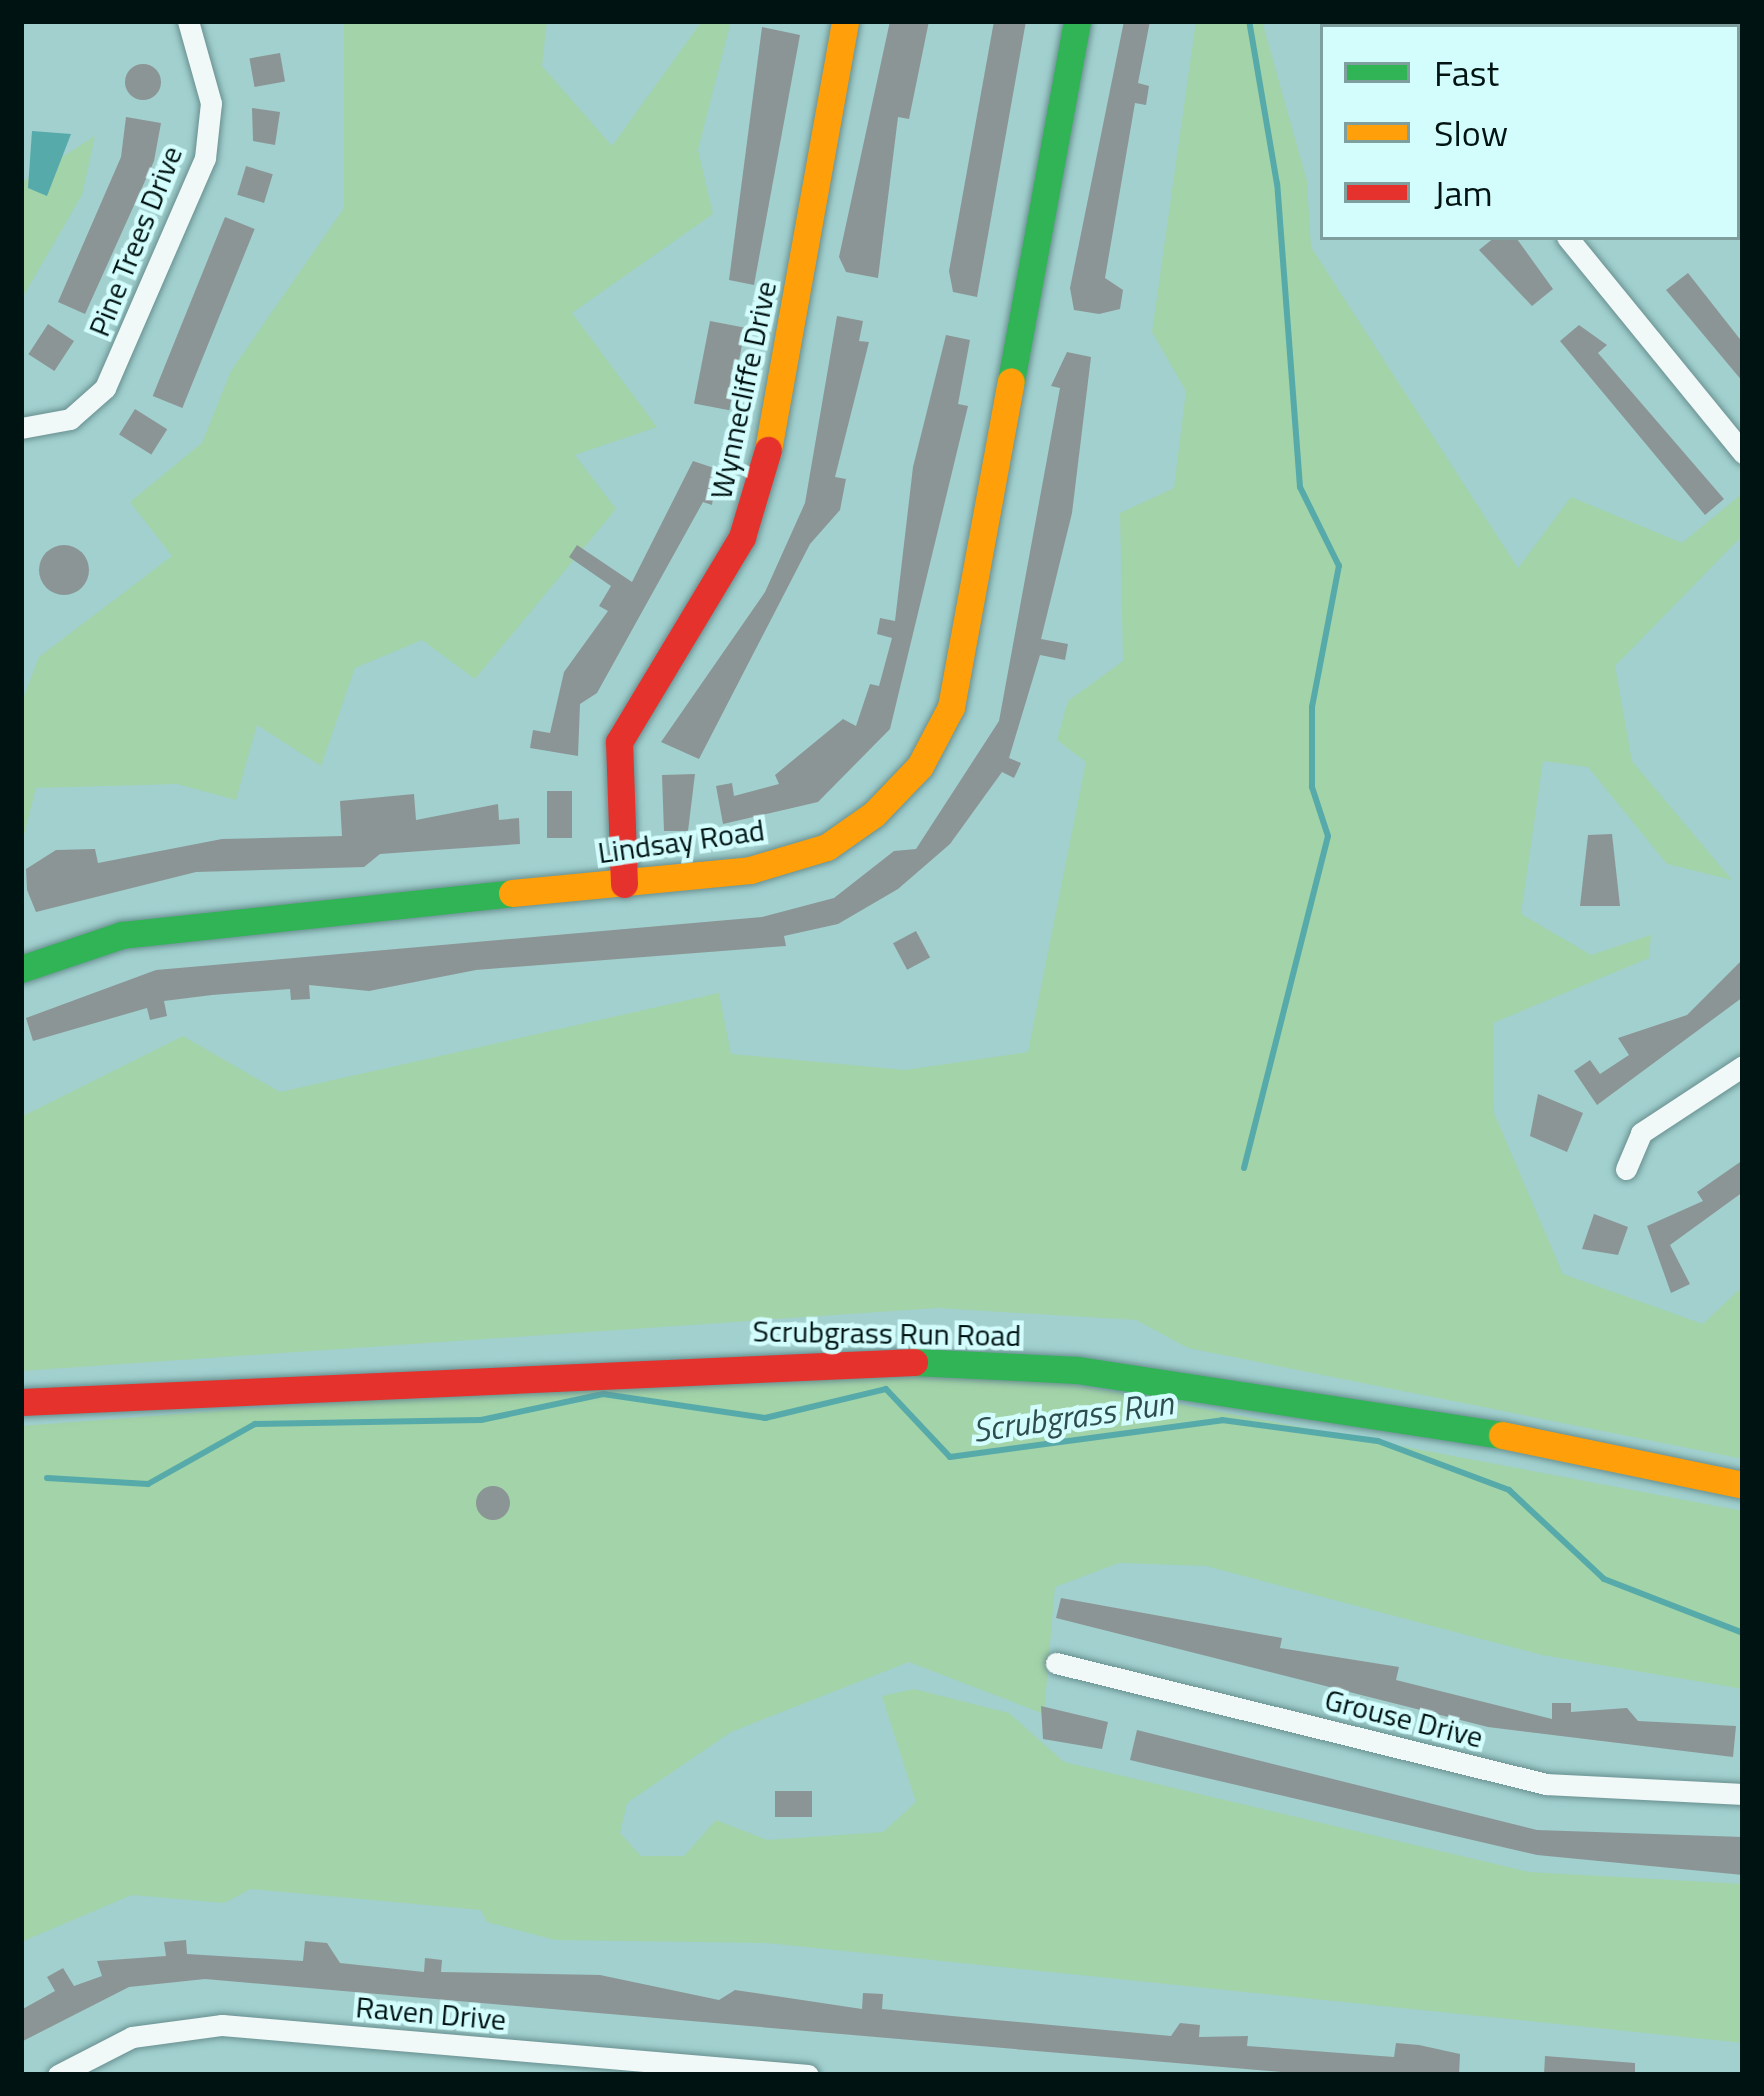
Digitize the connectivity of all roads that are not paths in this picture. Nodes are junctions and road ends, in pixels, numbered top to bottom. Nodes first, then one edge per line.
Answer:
1 (188, 21) edge
2 (845, 21) edge
3 (1077, 21) edge
4 (1569, 240) edge
5 (21, 428) edge
6 (1743, 453) edge
7 (624, 884) junction
8 (21, 969) edge
9 (1743, 1066) edge
10 (1626, 1169) dead end
11 (21, 1402) edge
12 (1743, 1485) edge
13 (1056, 1663) dead end
14 (1743, 1794) edge
15 (58, 2075) edge
16 (808, 2075) edge

1 - 5 street, Pine Trees Drive
2 - 7 street, Wynnecliffe Drive
3 - 7 street, Lindsay Road
4 - 6 street
7 - 8 street, Lindsay Road
9 - 10 street
11 - 12 street, Scrubgrass Run Road
13 - 14 street, Grouse Drive
15 - 16 street, Raven Drive

